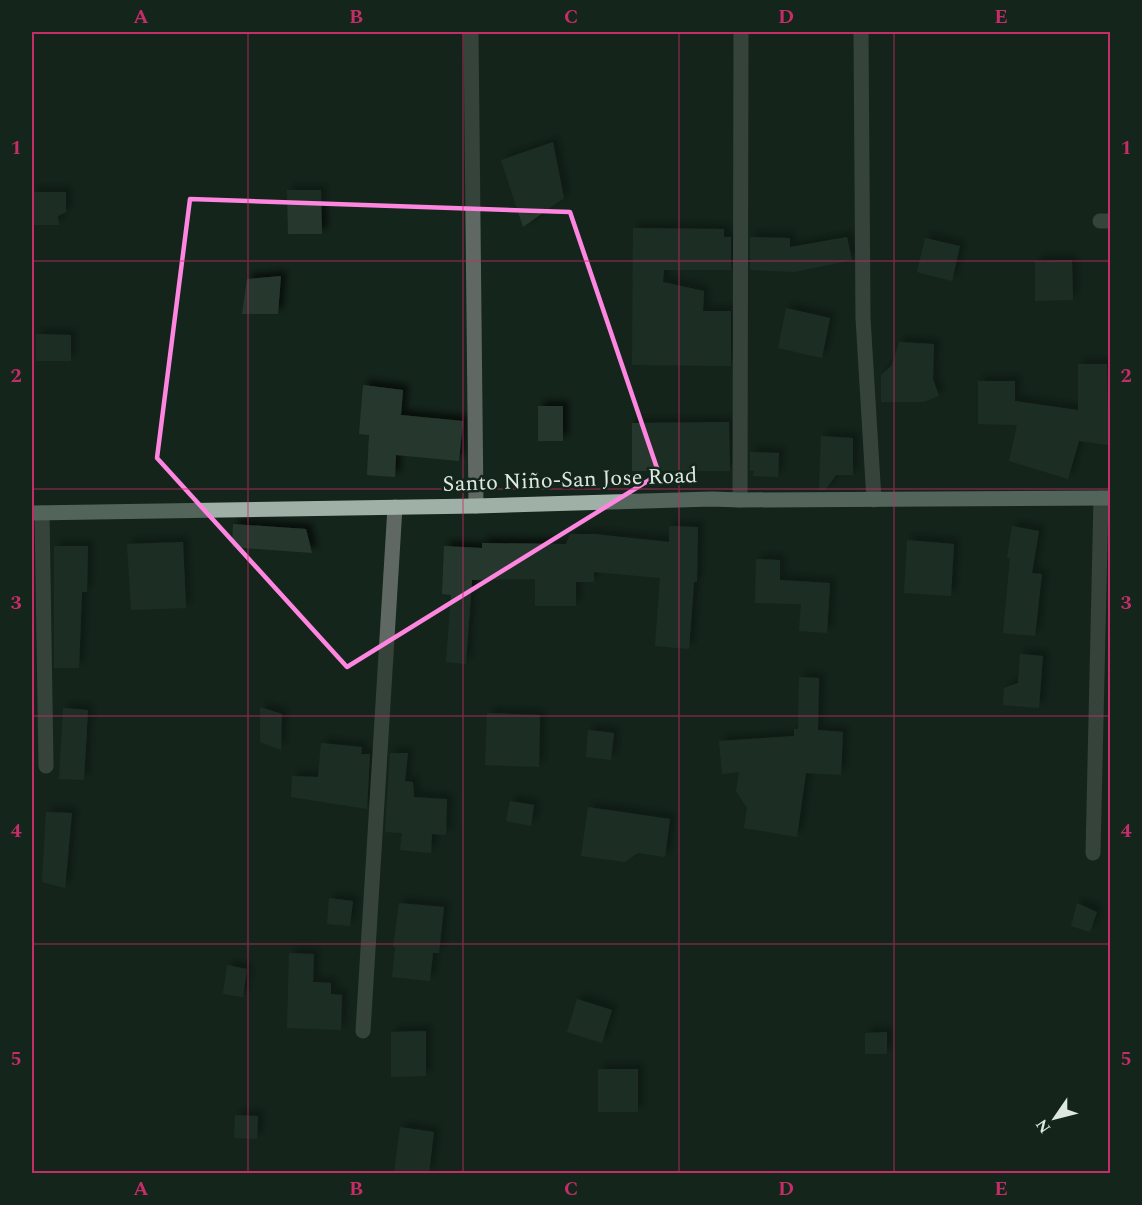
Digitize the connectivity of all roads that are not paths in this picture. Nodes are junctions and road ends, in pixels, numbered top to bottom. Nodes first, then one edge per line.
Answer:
1 (471, 32) edge
2 (741, 32) edge
3 (861, 32) edge
4 (1106, 498) edge
5 (740, 500) junction
6 (874, 500) junction
7 (476, 506) junction
8 (395, 507) junction
9 (37, 513) edge
10 (46, 766) dead end
11 (1093, 853) dead end
12 (363, 1032) dead end

1 - 7 street
2 - 5 street
3 - 6 street
4 - 6 main road, Santo Niño-San Jose Road
4 - 11 street
5 - 6 main road, Santo Niño-San Jose Road
5 - 7 main road, Santo Niño-San Jose Road
7 - 8 main road, Santo Niño-San Jose Road
8 - 9 main road, Santo Niño-San Jose Road
8 - 12 street
9 - 10 street

